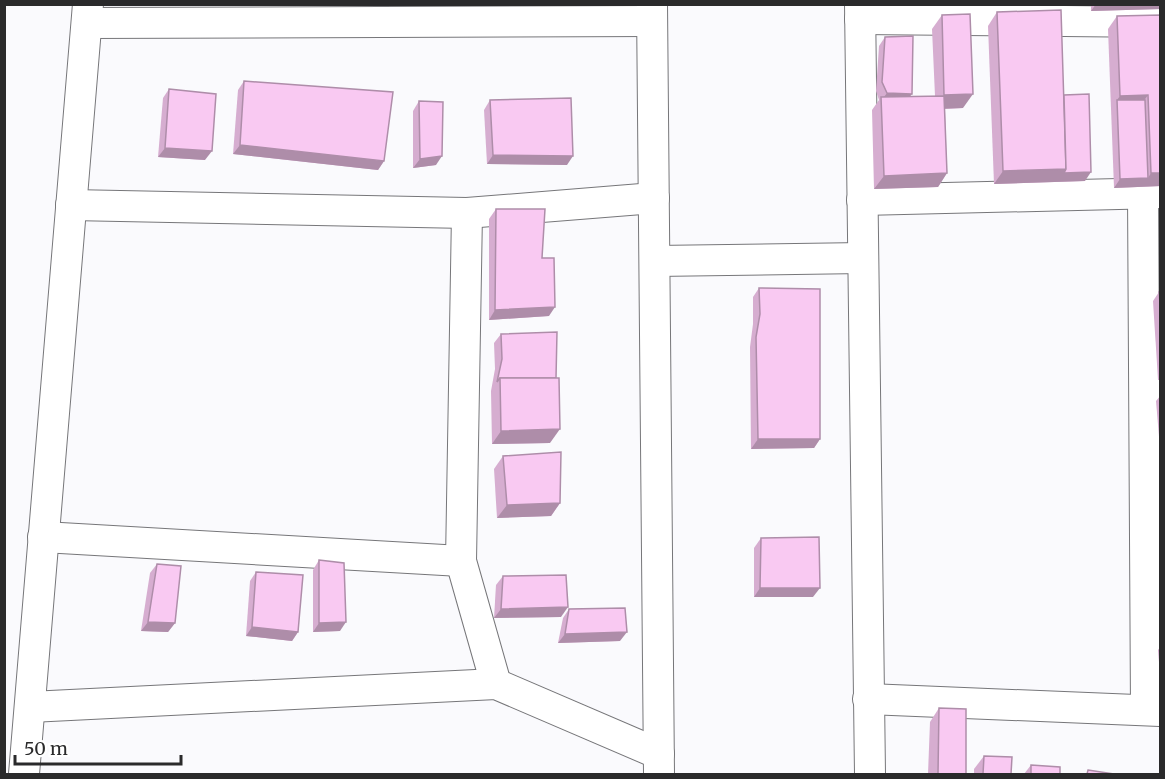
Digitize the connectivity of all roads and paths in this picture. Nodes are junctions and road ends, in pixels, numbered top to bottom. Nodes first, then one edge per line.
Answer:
1 (860, 12) edge
2 (652, 13) edge
3 (87, 14) edge
4 (1161, 21) edge
5 (1152, 193) edge
6 (654, 198) junction
7 (862, 200) junction
8 (72, 206) junction
9 (467, 213) junction
10 (863, 258) junction
11 (654, 261) junction
12 (1152, 392) edge
13 (44, 537) junction
14 (461, 561) junction
15 (496, 684) junction
16 (868, 699) junction
17 (30, 707) junction
18 (1153, 710) edge
19 (659, 764) edge
20 (24, 774) edge
21 (870, 774) edge

1 - 4 street
1 - 7 street
2 - 3 street
2 - 6 street
3 - 8 street
5 - 7 street
5 - 12 street
6 - 9 street
6 - 11 street
7 - 10 street
8 - 9 street
8 - 13 street
9 - 14 street
10 - 11 street
10 - 16 street
11 - 19 street
12 - 18 street
13 - 14 street
13 - 17 street
14 - 15 street
15 - 17 street
15 - 19 street
16 - 18 street
16 - 21 street
17 - 20 street

